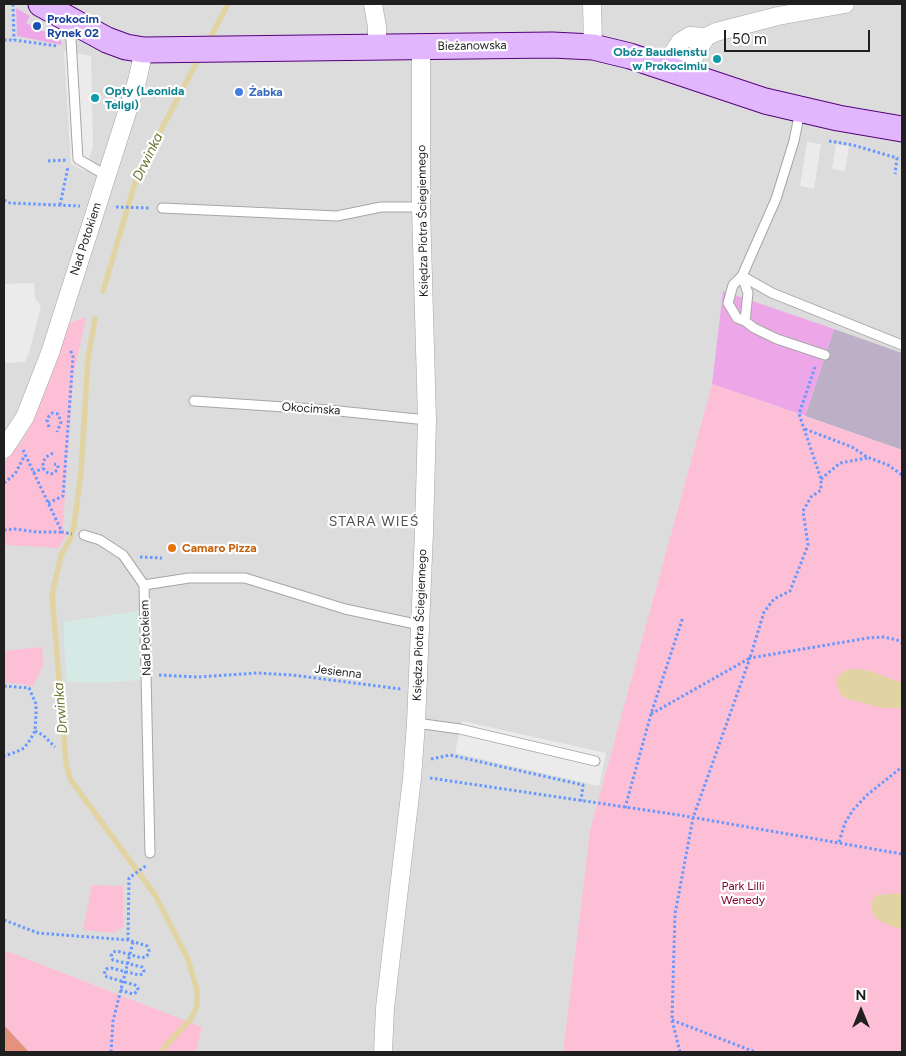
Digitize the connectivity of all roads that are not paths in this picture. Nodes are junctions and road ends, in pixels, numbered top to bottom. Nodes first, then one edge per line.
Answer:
1 (41, 4) edge
2 (373, 4) edge
3 (592, 4) edge
4 (845, 4) edge
5 (778, 10) edge
6 (70, 20) junction
7 (377, 47) junction
8 (421, 47) junction
9 (593, 47) junction
10 (144, 50) junction
11 (676, 72) junction
12 (800, 110) junction
13 (902, 129) edge
14 (107, 176) junction
15 (421, 207) junction
16 (162, 208) road end
17 (742, 276) junction
18 (746, 321) junction
19 (902, 345) edge
20 (822, 354) road end
21 (194, 401) dead end
22 (427, 420) junction
23 (12, 446) edge
24 (84, 535) dead end
25 (144, 585) junction
26 (420, 625) junction
27 (416, 723) junction
28 (595, 761) dead end
29 (150, 853) dead end
30 (383, 1052) edge

1 - 6 street, Bieżanowska
2 - 7 street
3 - 9 street
4 - 5 street
5 - 11 street
6 - 10 street, Bieżanowska
6 - 14 lane
7 - 8 street, Bieżanowska
7 - 10 street, Bieżanowska
8 - 9 street, Bieżanowska
8 - 15 street, Księdza Piotra Ściegiennego
9 - 11 street, Bieżanowska
10 - 14 street, Nad Potokiem
11 - 12 street, Bieżanowska
12 - 13 street, Bieżanowska
12 - 17 lane
14 - 23 street, Nad Potokiem
15 - 16 lane
15 - 22 street, Księdza Piotra Ściegiennego
17 - 18 lane
17 - 18 lane
17 - 19 lane
18 - 20 lane
21 - 22 lane, Okocimska
22 - 26 street, Księdza Piotra Ściegiennego
24 - 25 lane
25 - 26 lane, Nad Potokiem
25 - 29 lane, Nad Potokiem
26 - 27 street, Księdza Piotra Ściegiennego
27 - 28 lane
27 - 30 street, Księdza Piotra Ściegiennego

